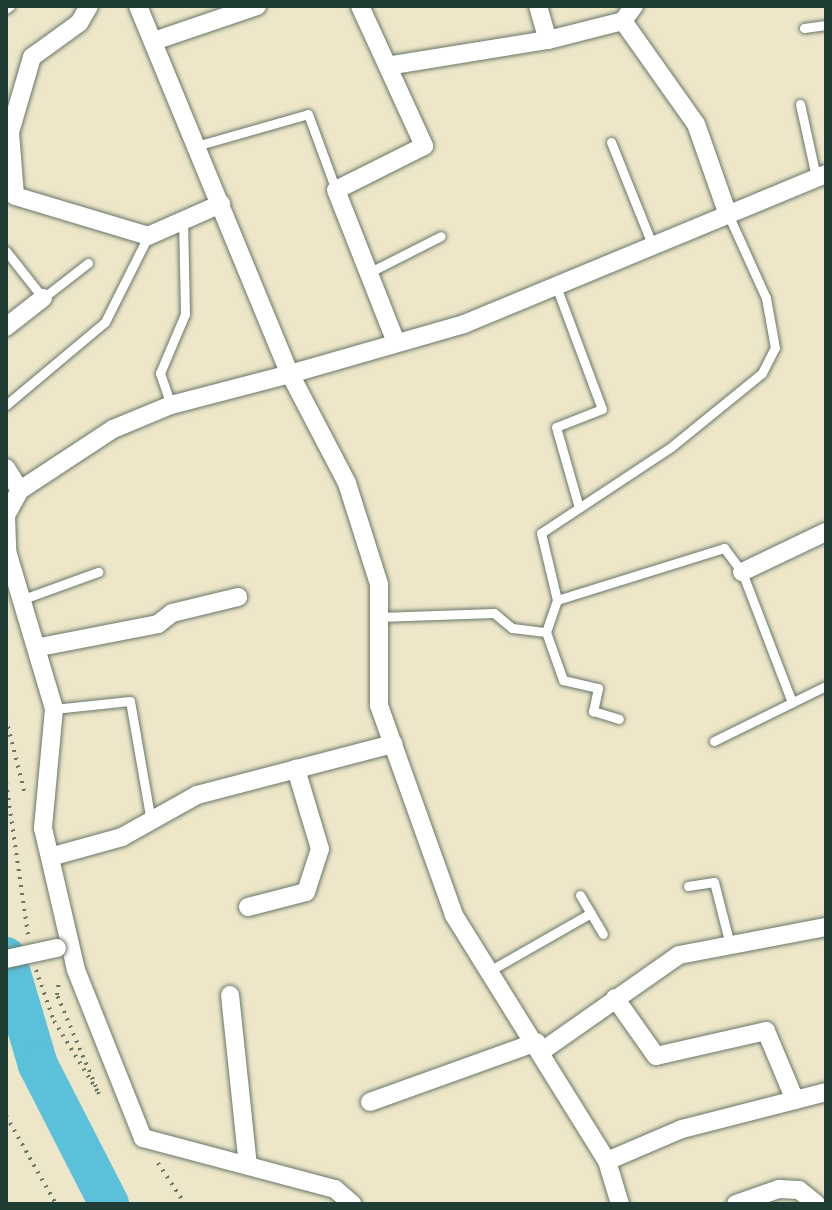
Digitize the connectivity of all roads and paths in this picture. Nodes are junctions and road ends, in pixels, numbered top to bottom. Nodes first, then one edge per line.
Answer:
1 (89, 6) edge
2 (138, 6) edge
3 (257, 6) edge
4 (360, 6) edge
5 (538, 6) edge
6 (628, 13) edge
7 (826, 25) edge
8 (804, 28) dead end
9 (548, 40) junction
10 (154, 41) junction
11 (393, 65) junction
12 (800, 104) dead end
13 (611, 142) dead end
14 (196, 146) junction
15 (821, 176) edge
16 (336, 190) junction
17 (221, 204) junction
18 (727, 212) junction
19 (183, 220) junction
20 (148, 236) junction
21 (441, 236) dead end
22 (652, 244) junction
23 (6, 251) edge
24 (88, 263) dead end
25 (372, 271) junction
26 (556, 285) junction
27 (43, 298) junction
28 (6, 327) edge
29 (396, 342) junction
30 (290, 374) junction
31 (6, 405) edge
32 (171, 405) junction
33 (6, 468) edge
34 (20, 490) junction
35 (579, 508) junction
36 (826, 532) edge
37 (98, 572) dead end
38 (742, 572) junction
39 (238, 597) dead end
40 (26, 598) junction
41 (557, 600) junction
42 (379, 617) junction
43 (546, 632) junction
44 (40, 647) junction
45 (826, 686) edge
46 (792, 702) junction
47 (54, 709) junction
48 (6, 719) edge
49 (619, 719) dead end
50 (714, 741) dead end
51 (393, 744) junction
52 (296, 769) junction
53 (151, 821) junction
54 (43, 828) junction
55 (50, 857) junction
56 (688, 886) dead end
57 (580, 895) dead end
58 (248, 907) dead end
59 (591, 913) junction
60 (826, 927) edge
61 (603, 934) dead end
62 (63, 946) junction
63 (730, 946) junction
64 (6, 959) edge
65 (491, 970) junction
66 (230, 995) dead end
67 (615, 998) junction
68 (540, 1047) junction
69 (826, 1092) edge
70 (795, 1100) junction
71 (370, 1102) dead end
72 (6, 1116) edge
73 (143, 1138) junction
74 (607, 1161) junction
75 (248, 1165) junction
76 (56, 1204) edge
77 (185, 1204) edge
78 (352, 1204) edge
79 (620, 1204) edge
80 (736, 1204) edge
81 (816, 1204) edge

1 - 20 street
2 - 10 street
3 - 10 street
4 - 11 street
5 - 9 street
6 - 9 street
6 - 18 street
7 - 8 lane
9 - 11 street
10 - 14 street
11 - 16 street
12 - 15 lane
13 - 22 lane
14 - 16 lane
14 - 17 street
15 - 18 street
16 - 25 street
17 - 19 street
17 - 30 street
18 - 22 street
18 - 35 lane
19 - 20 street
19 - 32 lane
20 - 31 lane
21 - 25 lane
22 - 26 street
23 - 27 lane
24 - 27 lane
25 - 29 street
26 - 29 street
26 - 35 lane
27 - 28 street
29 - 30 street
30 - 32 street
30 - 42 street
32 - 34 street
33 - 34 street
34 - 40 street
35 - 41 lane
36 - 38 street
37 - 40 lane
38 - 41 lane
38 - 46 lane
39 - 44 street
40 - 44 street
41 - 43 lane
42 - 43 lane
42 - 51 street
43 - 49 lane
44 - 47 street
45 - 46 lane
46 - 50 lane
47 - 53 lane
47 - 54 street
48 - 54 path
51 - 52 street
51 - 65 street
52 - 53 street
52 - 58 street
53 - 55 street
54 - 55 street
55 - 62 street
56 - 63 lane
57 - 59 lane
59 - 61 lane
59 - 65 lane
60 - 63 street
62 - 64 street, bridge
62 - 73 street
63 - 67 street
65 - 68 street
66 - 75 street
67 - 68 street
67 - 70 street
68 - 71 street
68 - 74 street
69 - 70 street
70 - 74 street
72 - 76 path
73 - 75 street
73 - 77 path
74 - 79 street
75 - 78 street
80 - 81 street

